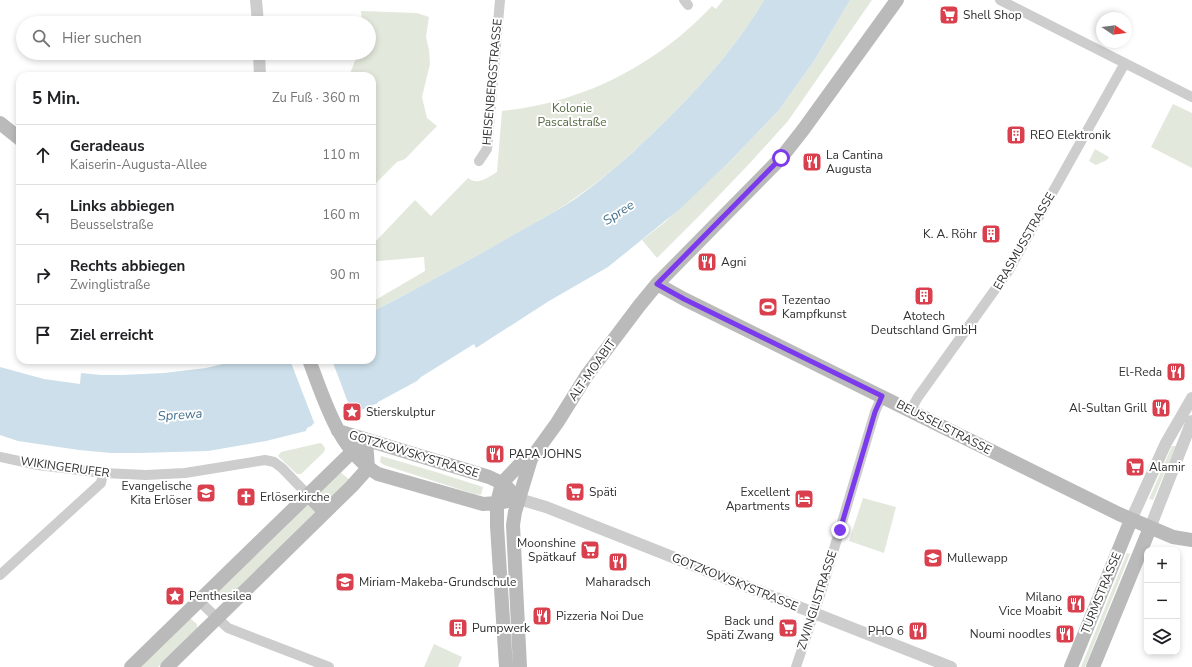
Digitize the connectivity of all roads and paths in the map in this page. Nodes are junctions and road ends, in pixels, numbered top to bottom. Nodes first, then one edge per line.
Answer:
1 (256, 0) edge
2 (500, 0) edge
3 (897, 0) edge
4 (1000, 0) edge
5 (257, 16) edge
6 (259, 60) edge
7 (1125, 63) junction
8 (260, 72) edge
9 (1192, 97) edge
10 (0, 123) edge
11 (16, 136) edge
12 (479, 162) dead end
13 (657, 284) junction
14 (311, 364) edge
15 (882, 396) junction
16 (1192, 398) edge
17 (910, 410) junction
18 (1192, 421) edge
19 (335, 426) junction
20 (366, 440) junction
21 (353, 451) junction
22 (0, 457) edge
23 (531, 459) junction
24 (368, 468) junction
25 (103, 473) junction
26 (502, 483) junction
27 (308, 495) junction
28 (519, 499) junction
29 (497, 503) junction
30 (325, 512) junction
31 (1131, 520) junction
32 (1150, 528) junction
33 (1192, 540) edge
34 (0, 575) edge
35 (199, 601) junction
36 (814, 613) junction
37 (217, 618) junction
38 (131, 667) edge
39 (167, 667) edge
40 (329, 667) edge
41 (506, 667) edge
42 (520, 667) edge
43 (796, 667) edge
44 (951, 667) edge
45 (1071, 667) edge
46 (1093, 667) edge

1 - 5 street
2 - 12 street, HEISENBERGSTRASSE
3 - 13 main road, ALT-MOABIT
4 - 7 street
6 - 8 street
7 - 9 street
7 - 17 street, ERASMUSSTRASSE
10 - 11 main road
13 - 15 main road, BEUSSELSTRASSE
13 - 23 main road, ALT-MOABIT
14 - 19 main road
15 - 17 main road, BEUSSELSTRASSE
15 - 36 street, ZWINGLISTRASSE
16 - 31 street
17 - 31 main road, BEUSSELSTRASSE
18 - 32 street
19 - 20 main road, GOTZKOWSKYSTRASSE
19 - 21 main road, GOTZKOWSKYSTRASSE
20 - 21 main road
20 - 24 main road
20 - 26 main road, GOTZKOWSKYSTRASSE
21 - 24 main road, GOTZKOWSKYSTRASSE
21 - 27 main road
22 - 25 street, WIKINGERUFER
23 - 26 main road, ALT-MOABIT
23 - 28 main road, ALT-MOABIT
24 - 29 main road, GOTZKOWSKYSTRASSE
24 - 30 main road
25 - 27 street, WIKINGERUFER
25 - 34 street
26 - 28 main road, GOTZKOWSKYSTRASSE
26 - 29 main road, ALT-MOABIT
27 - 30 main road
27 - 35 main road
28 - 29 main road, GOTZKOWSKYSTRASSE
28 - 36 street, GOTZKOWSKYSTRASSE
28 - 42 main road, ALT-MOABIT
29 - 41 main road, ALT-MOABIT
30 - 37 main road
31 - 32 main road, BEUSSELSTRASSE
31 - 45 main road, TURMSTRASSE
32 - 33 main road, BEUSSELSTRASSE
32 - 46 main road, TURMSTRASSE
35 - 37 street
35 - 38 main road
36 - 43 street, ZWINGLISTRASSE
36 - 44 street, GOTZKOWSKYSTRASSE
37 - 39 main road
37 - 40 street

